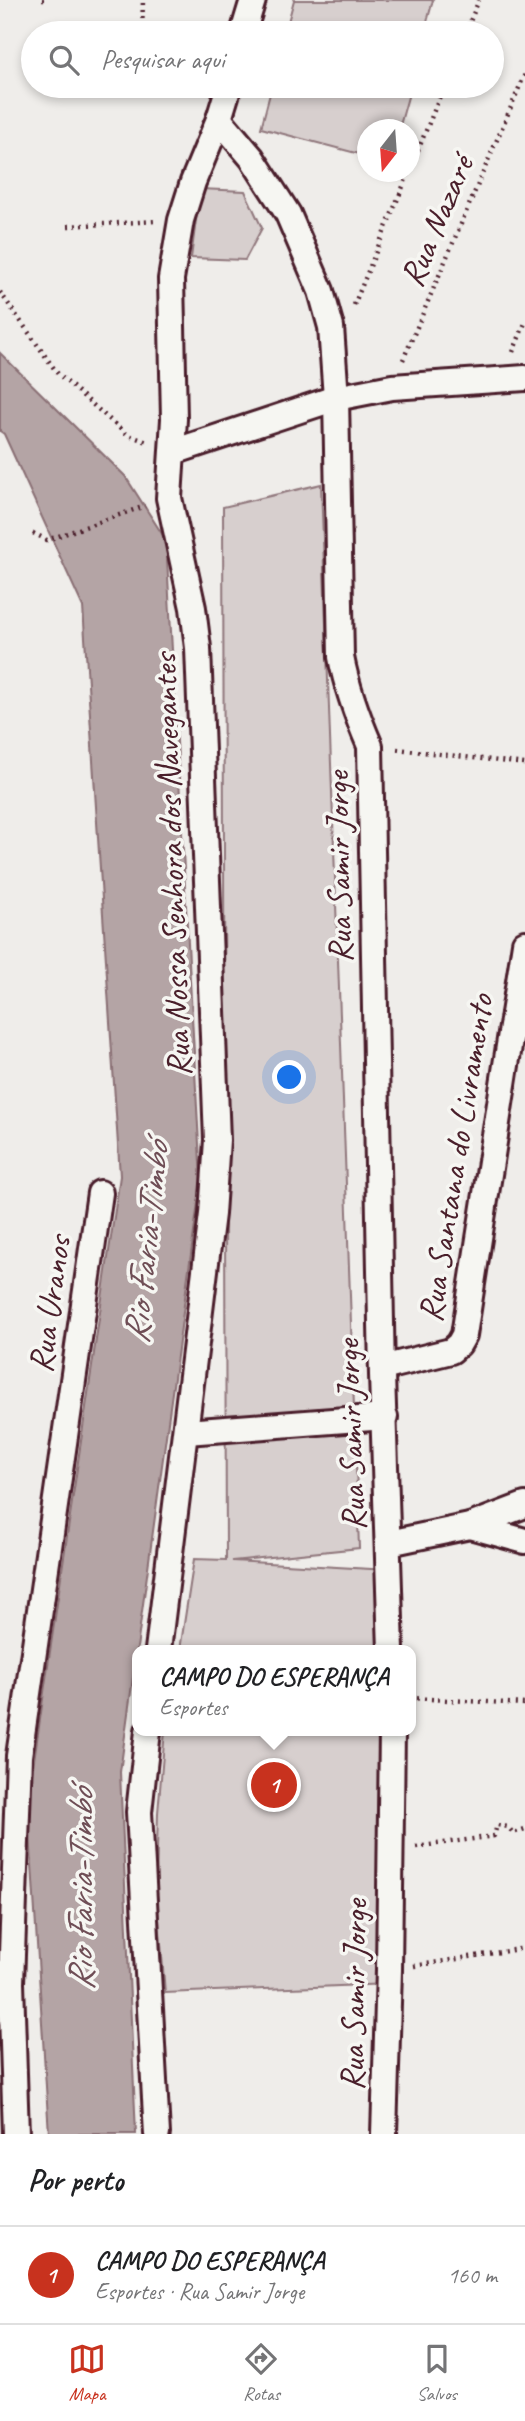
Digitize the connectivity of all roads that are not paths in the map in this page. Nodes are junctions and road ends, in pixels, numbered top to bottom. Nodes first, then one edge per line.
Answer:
1 (253, 0) edge
2 (247, 21) edge
3 (225, 98) edge
4 (219, 119) junction
5 (525, 378) edge
6 (336, 398) junction
7 (173, 452) junction
8 (525, 943) edge
9 (100, 1193) dead end
10 (382, 1368) junction
11 (384, 1418) junction
12 (186, 1432) junction
13 (525, 1505) edge
14 (470, 1526) junction
15 (525, 1541) edge
16 (389, 1543) junction
17 (159, 1645) edge
18 (391, 1645) edge
19 (147, 1736) edge
20 (392, 1736) edge
21 (16, 2134) edge
22 (156, 2134) edge
23 (384, 2134) edge

1 - 2 street
3 - 4 street, Rua Nossa Senhora dos Navegantes
4 - 6 street, Rua Samir Jorge
4 - 7 street, Rua Nossa Senhora dos Navegantes
5 - 6 street
6 - 7 street
6 - 10 street, Rua Samir Jorge
7 - 12 street, Rua Nossa Senhora dos Navegantes
8 - 10 street, Rua Santana do Livramento
9 - 21 street, Rua Uranos
10 - 11 street, Rua Samir Jorge
11 - 12 street
11 - 16 street, Rua Samir Jorge
12 - 17 street, Rua Nossa Senhora dos Navegantes
13 - 14 street
14 - 15 street
14 - 16 street
16 - 18 street, Rua Samir Jorge
19 - 22 street
20 - 23 street, Rua Samir Jorge

